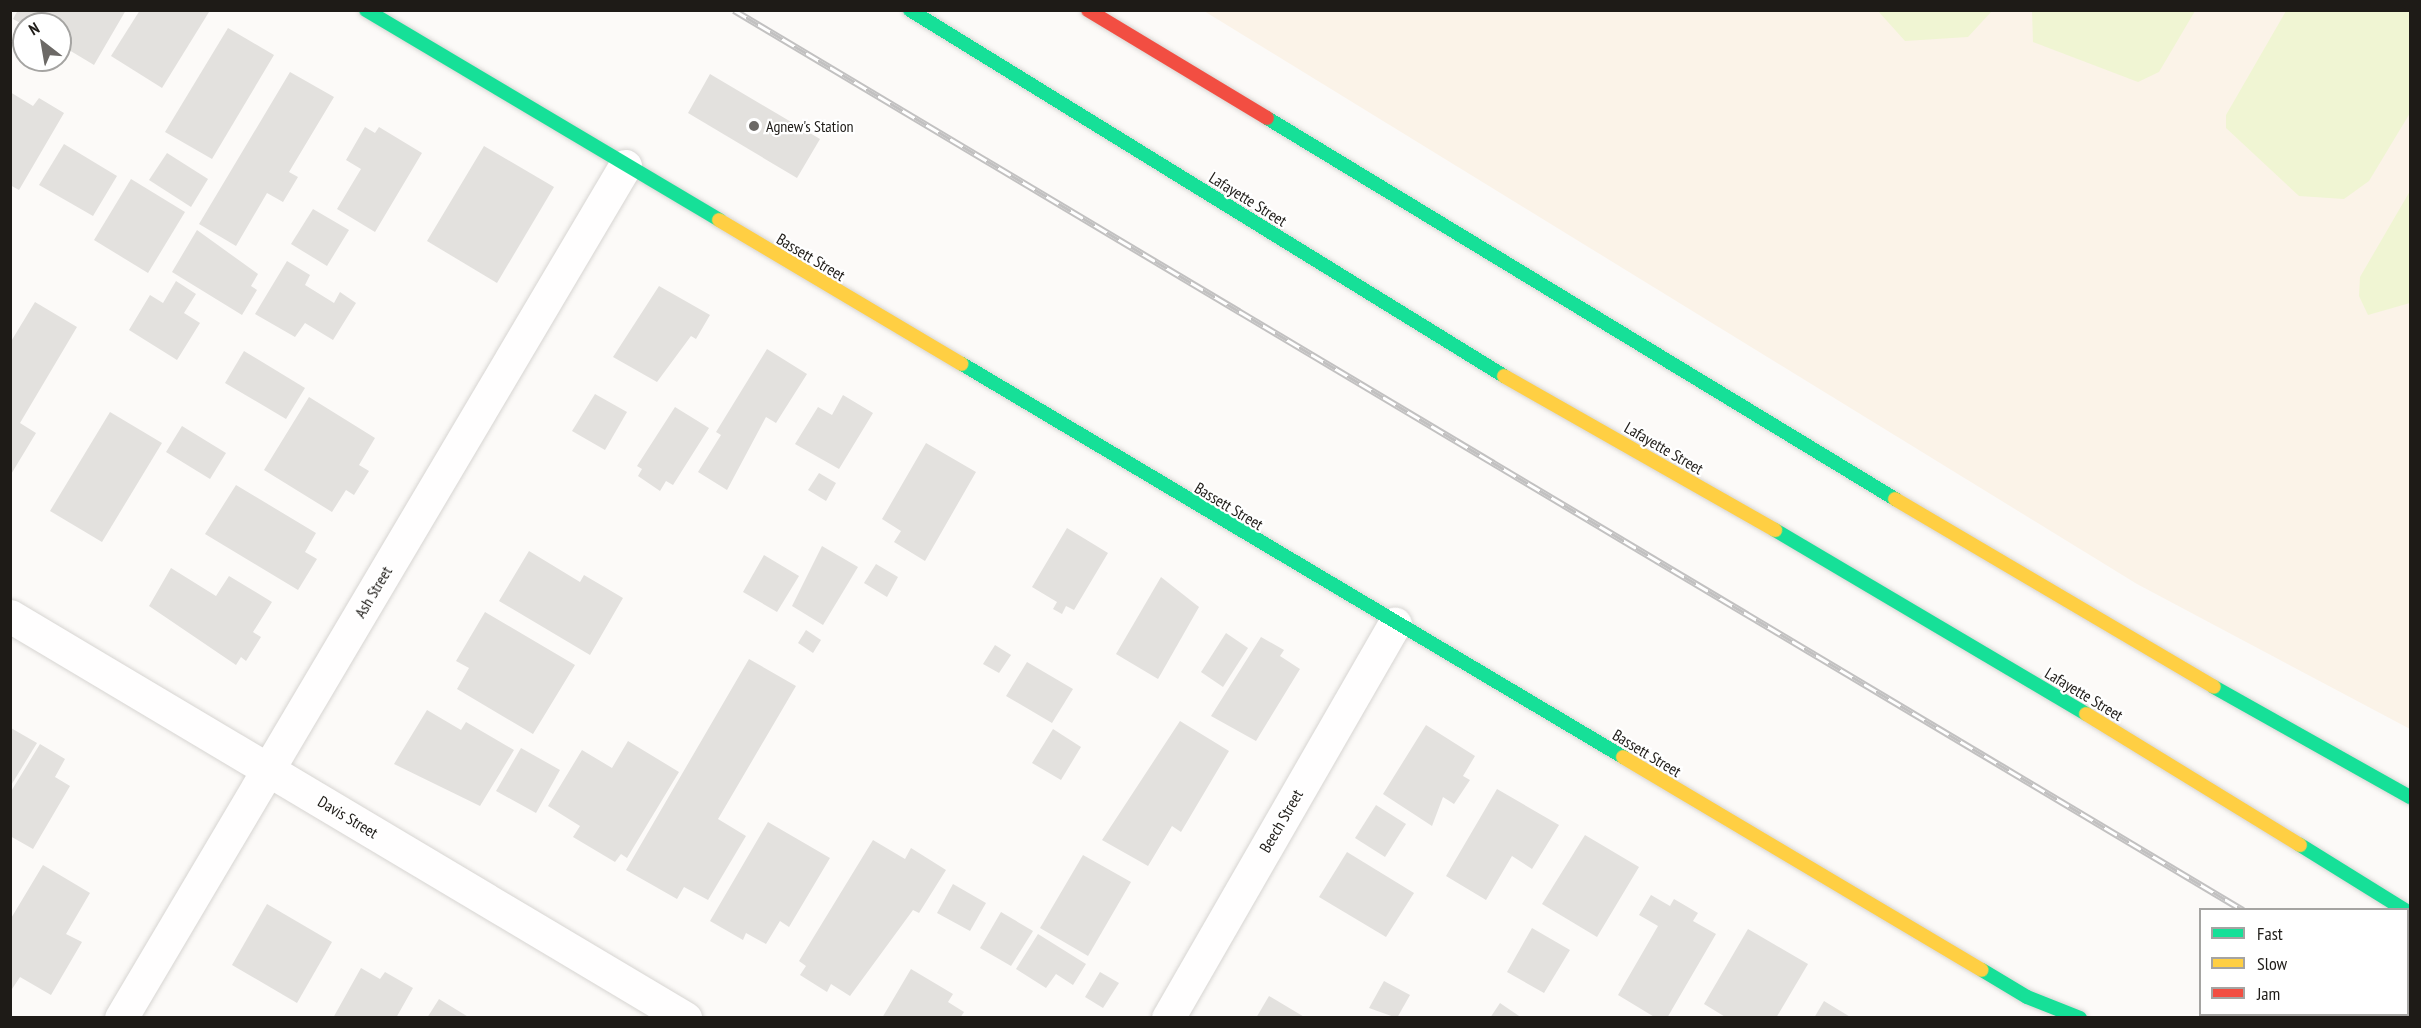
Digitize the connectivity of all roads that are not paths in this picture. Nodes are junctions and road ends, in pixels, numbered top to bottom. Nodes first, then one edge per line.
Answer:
1 (366, 10) edge
2 (910, 10) edge
3 (1088, 10) edge
4 (625, 166) junction
5 (10, 616) edge
6 (1395, 624) junction
7 (268, 770) junction
8 (2410, 797) edge
9 (2403, 908) edge
10 (121, 1017) edge
11 (685, 1017) edge
12 (1168, 1017) edge
13 (2080, 1017) edge

1 - 4 main road, Bassett Street
2 - 9 main road, Lafayette Street
3 - 8 main road
4 - 6 main road, Bassett Street
4 - 7 street, Ash Street
5 - 7 street, Davis Street
6 - 12 street, Beech Street
6 - 13 main road, Bassett Street
7 - 10 street, Ash Street
7 - 11 street, Davis Street

